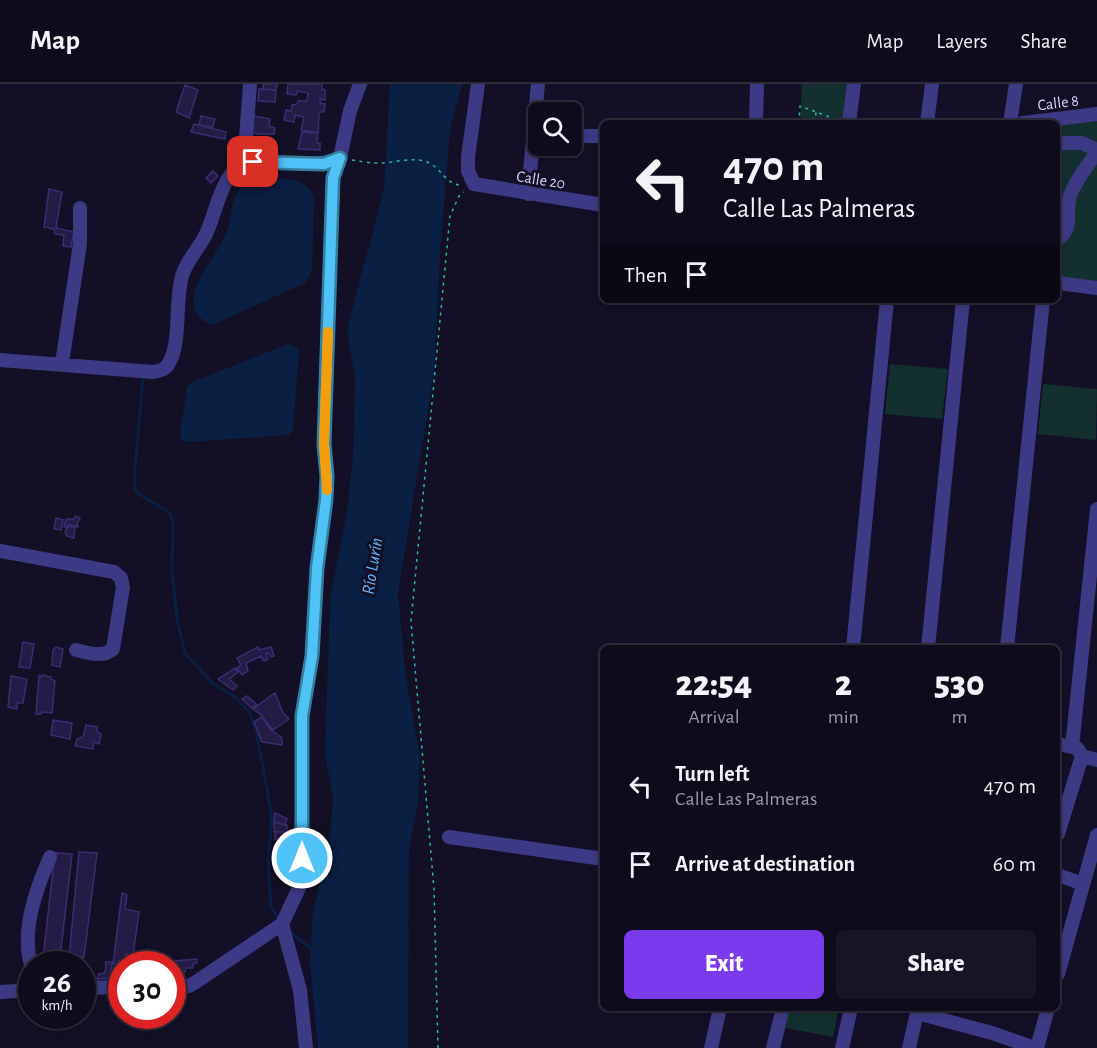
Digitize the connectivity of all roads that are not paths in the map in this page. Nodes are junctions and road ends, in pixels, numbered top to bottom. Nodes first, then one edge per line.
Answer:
1 (250, 84) edge
2 (360, 84) edge
3 (478, 84) edge
4 (538, 84) edge
5 (757, 84) edge
6 (854, 84) edge
7 (932, 84) edge
8 (1013, 84) edge
9 (537, 102) edge
10 (1097, 114) edge
11 (756, 120) edge
12 (849, 120) edge
13 (927, 120) edge
14 (1010, 120) edge
15 (1048, 120) edge
16 (582, 136) edge
17 (600, 136) edge
18 (1060, 143) edge
19 (1097, 151) edge
20 (533, 156) edge
21 (340, 158) junction
22 (244, 165) junction
23 (528, 194) junction
24 (600, 205) edge
25 (80, 208) dead end
26 (1060, 237) edge
27 (1060, 283) edge
28 (1097, 288) edge
29 (887, 303) edge
30 (963, 303) edge
31 (1043, 303) edge
32 (0, 360) edge
33 (62, 363) junction
34 (1097, 509) edge
35 (0, 551) edge
36 (853, 645) edge
37 (928, 645) edge
38 (1006, 645) edge
39 (76, 650) dead end
40 (1060, 745) edge
41 (1077, 751) junction
42 (1097, 760) edge
43 (1060, 825) edge
44 (1097, 835) edge
45 (449, 837) dead end
46 (50, 857) dead end
47 (600, 859) edge
48 (1060, 876) edge
49 (1083, 884) junction
50 (282, 924) junction
51 (28, 951) edge
52 (1060, 967) edge
53 (186, 986) edge
54 (18, 991) edge
55 (0, 992) edge
56 (719, 1011) edge
57 (782, 1011) edge
58 (850, 1011) edge
59 (917, 1011) edge
60 (920, 1011) edge
61 (1047, 1011) edge
62 (306, 1048) edge
63 (711, 1048) edge
64 (774, 1048) edge
65 (842, 1048) edge
66 (909, 1048) edge
67 (1036, 1048) edge

1 - 22 street
2 - 21 street
3 - 23 street, Calle 20
4 - 9 street
5 - 11 street
6 - 12 street
7 - 13 street
8 - 14 street
10 - 15 street, Calle 8
16 - 17 street
18 - 19 street
19 - 26 street
20 - 23 street
21 - 22 street
21 - 50 street
22 - 33 street
23 - 24 street, Calle 20
25 - 33 street
27 - 28 street
29 - 36 street
30 - 37 street
31 - 38 street
32 - 33 street
34 - 41 street
35 - 39 street
40 - 41 street
41 - 42 street
41 - 43 street
44 - 49 street
45 - 47 street
46 - 51 street
48 - 49 street
49 - 52 street
50 - 53 street
50 - 62 street
54 - 55 street
56 - 63 street
57 - 64 street
58 - 65 street
59 - 66 street
60 - 67 street
61 - 67 street

